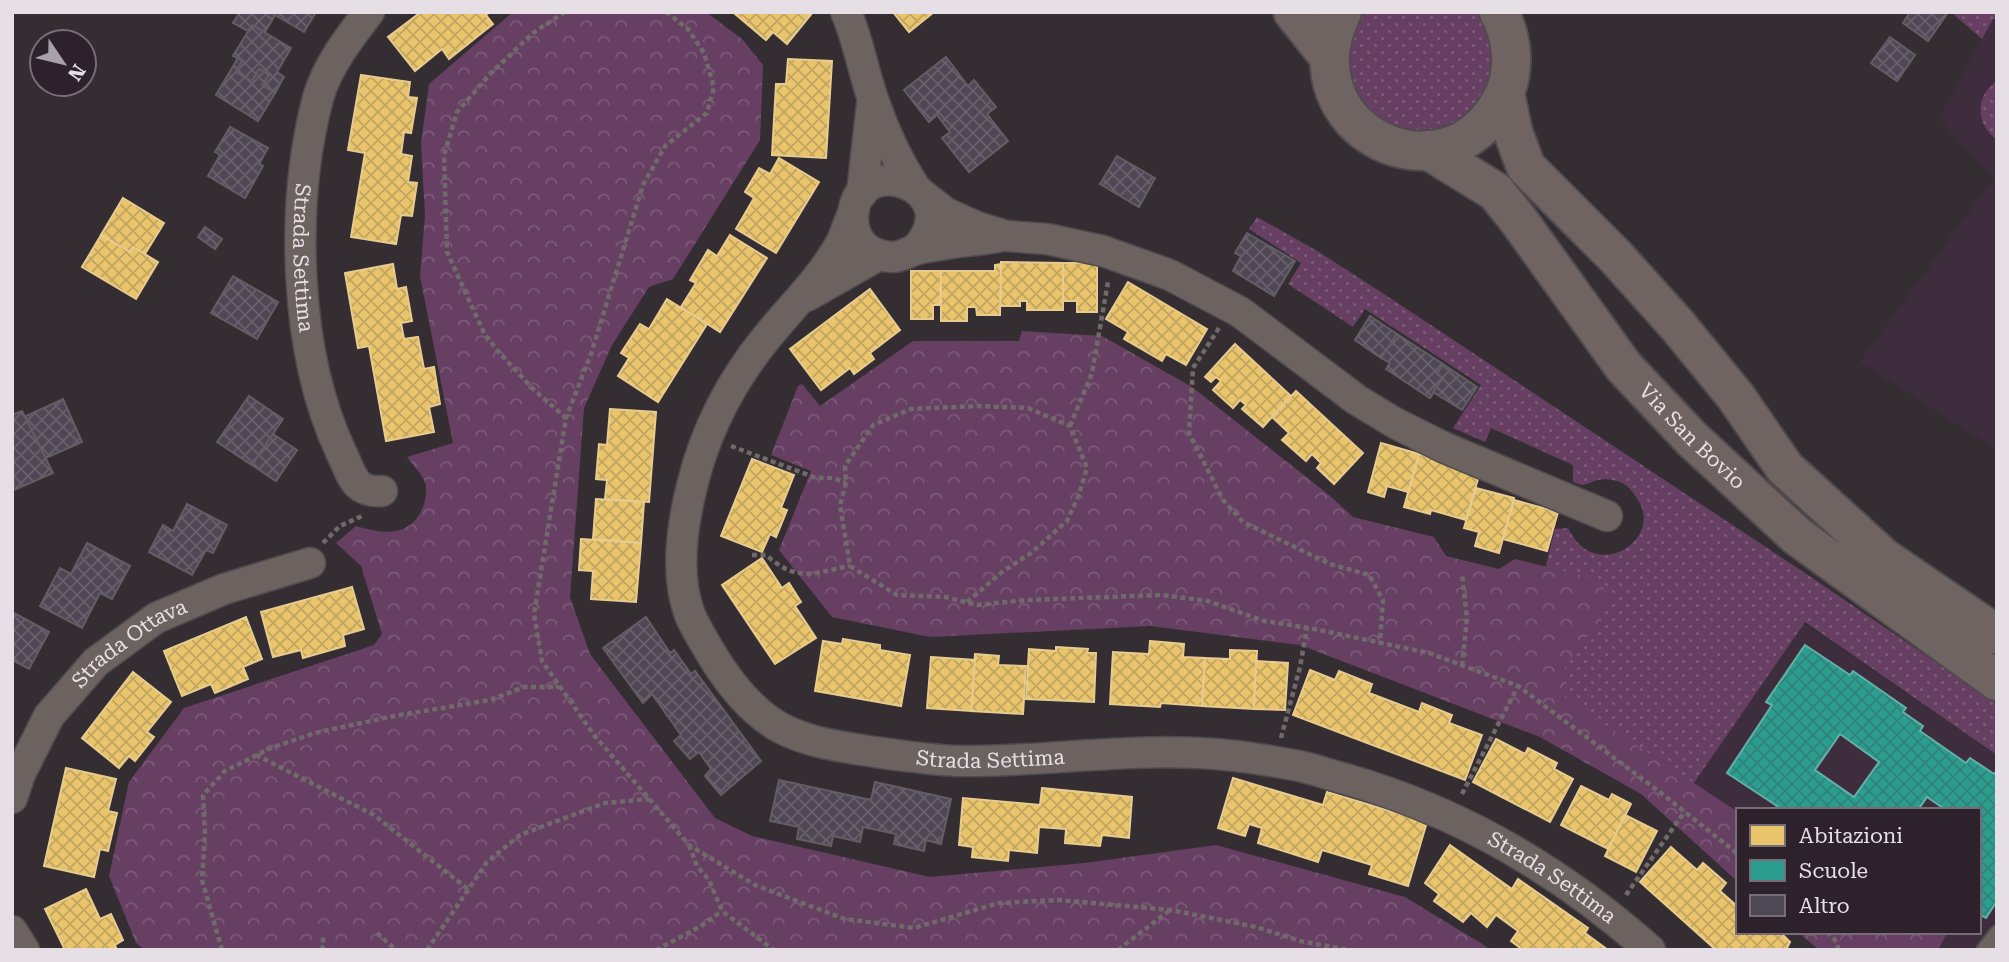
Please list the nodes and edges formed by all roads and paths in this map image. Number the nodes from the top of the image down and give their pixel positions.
1 (369, 12) edge
2 (565, 12) edge
3 (666, 12) edge
4 (846, 12) edge
5 (1293, 12) edge
6 (1342, 12) edge
7 (1499, 12) edge
8 (1329, 57) junction
9 (1505, 94) junction
10 (873, 100) junction
11 (1429, 150) junction
12 (919, 191) junction
13 (858, 203) junction
14 (1007, 236) junction
15 (915, 250) junction
16 (879, 255) junction
17 (1114, 255) junction
18 (801, 299) junction
19 (1232, 308) junction
20 (566, 418) junction
21 (1070, 425) junction
22 (708, 436) junction
23 (846, 483) junction
24 (382, 491) joint
25 (1607, 516) dead end
26 (752, 555) dead end
27 (308, 564) joint
28 (850, 566) junction
29 (1462, 574) dead end
30 (967, 602) junction
31 (1307, 628) junction
32 (1997, 635) edge
33 (1380, 643) junction
34 (1462, 666) junction
35 (1997, 681) edge
36 (1518, 686) junction
37 (560, 687) junction
38 (256, 755) junction
39 (1273, 762) junction
40 (12, 798) edge
41 (649, 799) junction
42 (1685, 811) junction
43 (1451, 817) junction
44 (689, 845) junction
45 (1736, 852) edge
46 (468, 889) junction
47 (1171, 910) junction
48 (722, 911) junction
49 (1611, 916) junction
50 (377, 933) dead end
51 (1997, 933) edge
52 (322, 934) dead end
53 (1829, 934) edge
54 (1300, 941) junction
55 (222, 950) edge
56 (321, 950) edge
57 (396, 950) edge
58 (427, 950) edge
59 (656, 950) edge
60 (774, 950) edge
61 (1118, 950) edge
62 (1309, 950) edge
63 (1349, 950) edge
64 (1650, 950) edge
65 (1839, 950) edge
66 (1984, 950) edge

1 - 24 street, Strada Settima
2 - 20 path
3 - 20 path
4 - 10 street, Strada Settima
5 - 8 main road, Via San Bovio
6 - 8 main road, Via San Bovio
7 - 9 main road, Via San Bovio
8 - 11 main road, Via San Bovio
9 - 11 main road, Via San Bovio
9 - 32 main road, Via San Bovio
10 - 12 street, Strada Settima
10 - 13 street, Strada Settima
11 - 35 main road, Via San Bovio
12 - 13 street, Strada Settima
12 - 14 street, Strada Settima
12 - 15 street, Strada Settima
13 - 16 street, Strada Settima
13 - 18 street, Strada Settima
14 - 15 street, Strada Settima
14 - 17 street, Strada Settima
15 - 16 street, Strada Settima
16 - 18 street, Strada Settima
17 - 19 street, Strada Settima
17 - 21 path
18 - 22 street, Strada Settima
19 - 25 street, Strada Settima
19 - 33 path
20 - 37 path
21 - 23 path
21 - 30 path
22 - 23 path
22 - 39 street, Strada Settima
23 - 28 path
24 - 27 path
26 - 28 path
27 - 40 street, Strada Ottava
28 - 30 path
29 - 34 path
30 - 31 path
31 - 33 path
31 - 39 path
33 - 34 path
34 - 36 path
36 - 42 path
36 - 43 path
37 - 38 path
37 - 41 path
38 - 46 path
38 - 55 path
39 - 43 street, Strada Settima
41 - 44 path
41 - 46 path
42 - 45 path
42 - 49 path
43 - 49 street, Strada Settima
44 - 47 path
44 - 48 path
46 - 58 path
47 - 54 path
47 - 61 path
48 - 59 path
48 - 60 path
49 - 64 street, Strada Settima
50 - 57 path
51 - 66 lane
52 - 56 path
53 - 65 path
54 - 62 path
54 - 63 path

